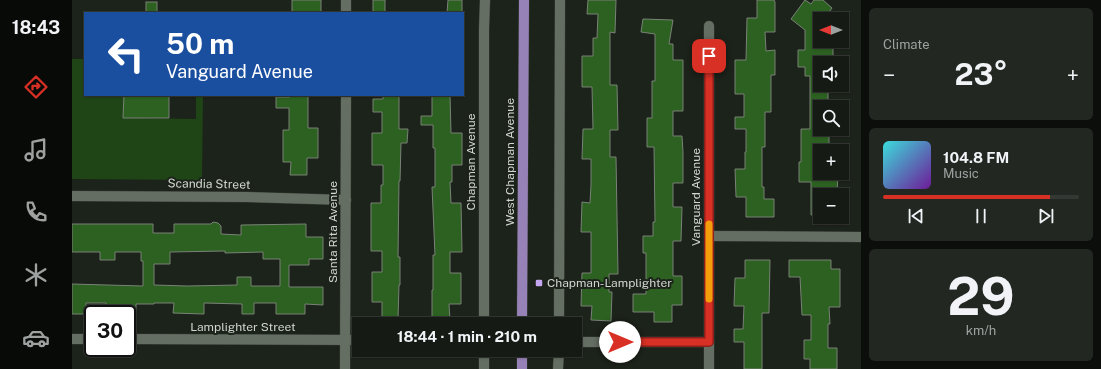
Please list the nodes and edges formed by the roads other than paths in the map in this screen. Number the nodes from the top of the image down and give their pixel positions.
1 (346, 0) edge
2 (485, 0) edge
3 (524, 0) edge
4 (560, 0) edge
5 (346, 12) edge
6 (709, 26) dead end
7 (346, 96) edge
8 (72, 196) edge
9 (346, 200) junction
10 (709, 236) junction
11 (861, 237) edge
12 (484, 317) edge
13 (522, 317) edge
14 (559, 317) edge
15 (72, 339) edge
16 (84, 339) edge
17 (136, 339) edge
18 (345, 340) junction
19 (352, 340) edge
20 (582, 342) edge
21 (709, 342) junction
22 (484, 357) edge
23 (522, 357) edge
24 (558, 357) edge
25 (345, 369) edge
26 (484, 369) edge
27 (522, 369) edge
28 (558, 369) edge
29 (709, 369) edge

1 - 5 street
2 - 12 street, Chapman Avenue
3 - 13 main road, West Chapman Avenue
4 - 14 street
6 - 10 street, Vanguard Avenue
7 - 9 street, Santa Rita Avenue
8 - 9 street, Scandia Street
9 - 18 street, Santa Rita Avenue
10 - 11 street
10 - 21 street, Vanguard Avenue
15 - 16 street
17 - 18 street, Lamplighter Street
18 - 19 street, Lamplighter Street
18 - 25 street, Santa Rita Avenue
20 - 21 street
21 - 29 street, Vanguard Avenue
22 - 26 street
23 - 27 main road
24 - 28 street

